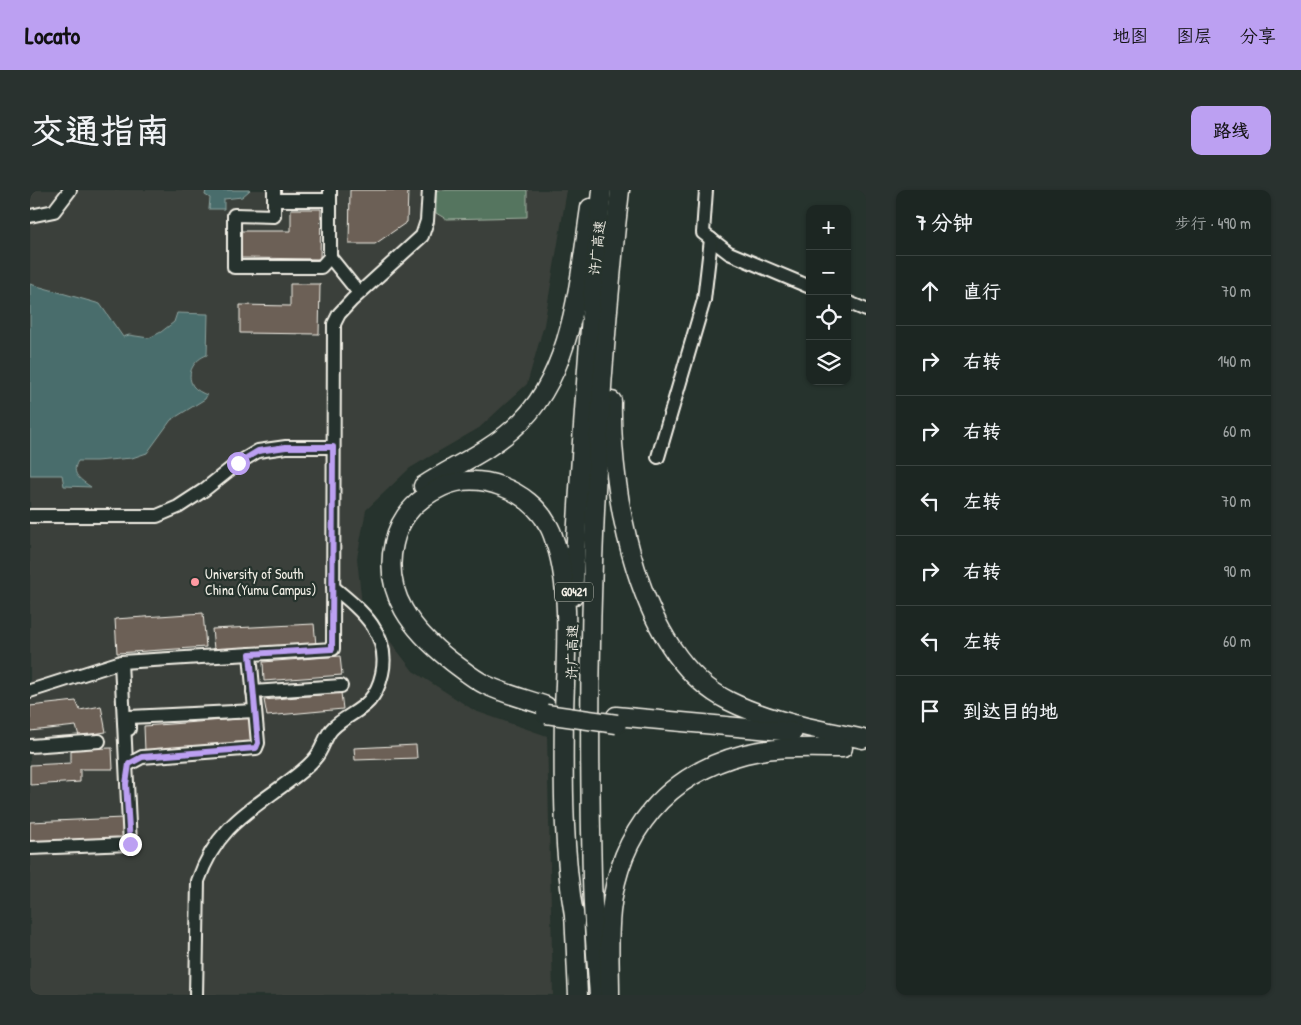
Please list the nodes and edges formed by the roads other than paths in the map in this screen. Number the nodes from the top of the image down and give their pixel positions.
1 (70, 190) edge
2 (429, 190) edge
3 (592, 190) edge
4 (602, 190) edge
5 (620, 190) edge
6 (628, 190) edge
7 (706, 190) edge
8 (274, 195) edge
9 (330, 195) edge
10 (30, 216) edge
11 (711, 239) junction
12 (729, 253) junction
13 (330, 257) junction
14 (708, 261) junction
15 (806, 285) edge
16 (359, 293) junction
17 (851, 304) edge
18 (866, 310) edge
19 (333, 447) junction
20 (658, 457) dead end
21 (30, 516) edge
22 (333, 587) junction
23 (250, 654) junction
24 (121, 662) junction
25 (341, 686) dead end
26 (30, 691) edge
27 (254, 692) junction
28 (546, 710) junction
29 (255, 711) junction
30 (617, 720) junction
31 (100, 741) dead end
32 (865, 743) edge
33 (30, 746) edge
34 (843, 748) junction
35 (129, 764) junction
36 (126, 784) junction
37 (30, 848) edge
38 (575, 922) junction
39 (196, 995) edge
40 (578, 995) edge
41 (598, 995) edge
42 (610, 995) edge

1 - 10 street
2 - 16 street
3 - 28 highway
4 - 38 highway, 许广高速 / G0421
5 - 41 highway, 许广高速 / G0421
6 - 32 highway
7 - 11 street
8 - 9 street
8 - 13 street
9 - 13 street
11 - 12 street
11 - 14 street
12 - 14 street
12 - 15 street
13 - 16 street
14 - 20 street
16 - 19 street
17 - 18 street
19 - 21 street
19 - 22 street
22 - 23 street
22 - 39 street
23 - 24 street
23 - 27 street
24 - 26 street
24 - 36 street
25 - 27 street
27 - 29 street
28 - 30 highway
28 - 38 highway
29 - 35 street
29 - 35 street
30 - 32 highway
30 - 34 highway
31 - 33 street
32 - 34 highway
34 - 42 highway
35 - 36 street
36 - 37 street
38 - 40 highway, 许广高速 / G0421

